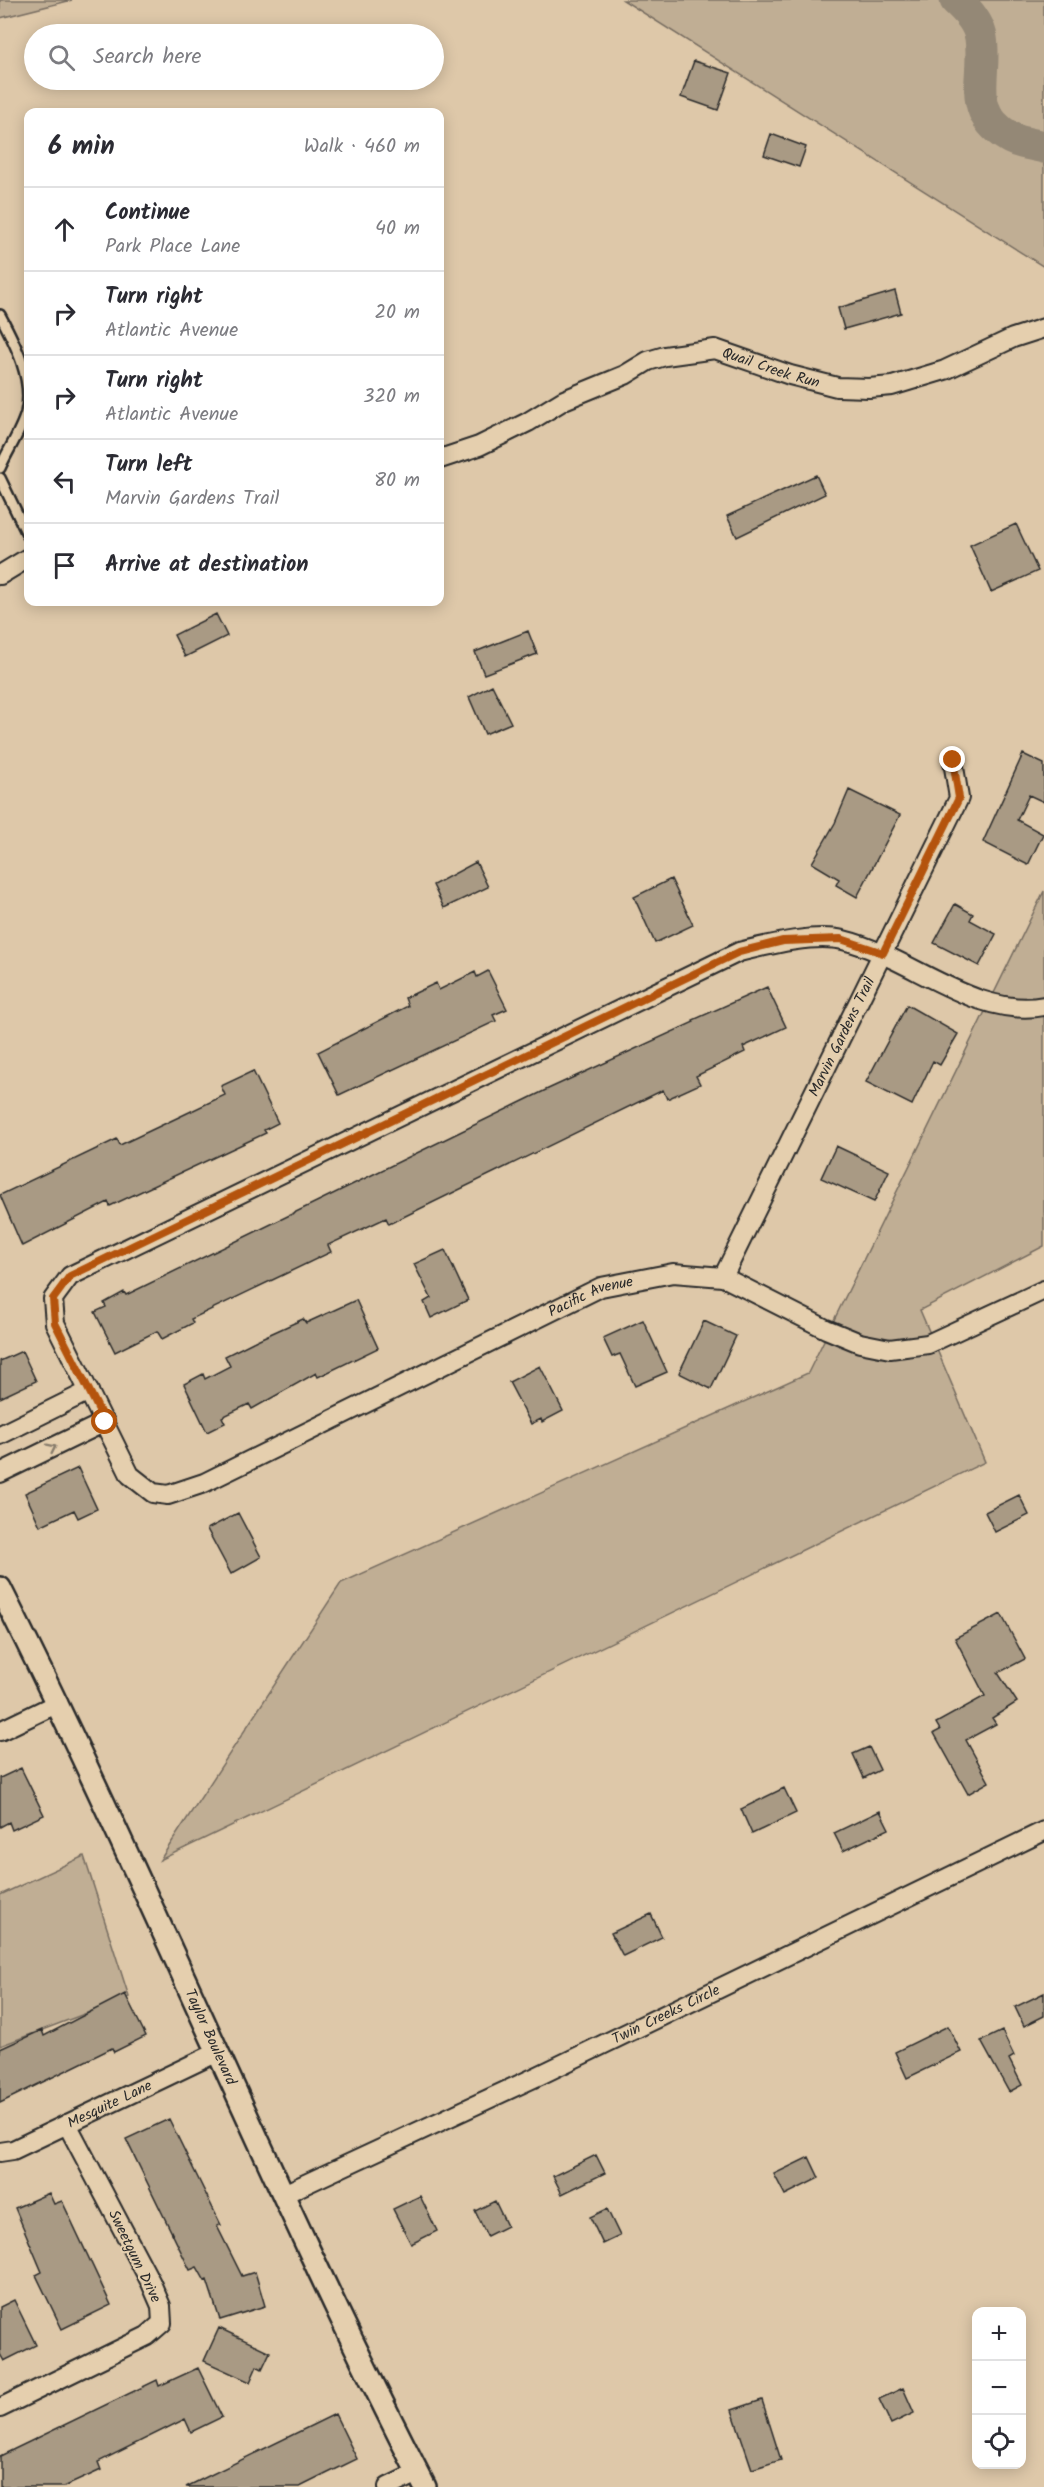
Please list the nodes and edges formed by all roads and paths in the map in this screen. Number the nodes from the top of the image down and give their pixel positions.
1 (0, 315) edge
2 (1044, 328) edge
3 (24, 390) edge
4 (24, 415) edge
5 (444, 458) edge
6 (0, 468) edge
7 (0, 478) edge
8 (24, 528) edge
9 (24, 560) edge
10 (0, 575) edge
11 (953, 760) dead end
12 (883, 953) junction
13 (1044, 1006) edge
14 (723, 1277) junction
15 (1044, 1290) edge
16 (89, 1391) junction
17 (105, 1422) junction
18 (0, 1435) edge
19 (0, 1473) edge
20 (0, 1588) edge
21 (58, 1703) junction
22 (0, 1731) edge
23 (1044, 1831) edge
24 (218, 2052) junction
25 (68, 2124) junction
26 (0, 2152) edge
27 (284, 2194) junction
28 (0, 2408) edge
29 (421, 2480) edge
30 (388, 2487) edge

1 - 3 lane
2 - 5 street, Quail Creek Run
4 - 6 lane
7 - 8 lane
9 - 10 street
11 - 12 street, Marvin Gardens Trail
12 - 13 street
12 - 14 street, Marvin Gardens Trail
12 - 16 street
14 - 15 street, Pacific Avenue
14 - 17 street, Pacific Avenue
16 - 17 street
16 - 18 street
19 -> 17 street
20 - 21 street, Taylor Boulevard
21 - 22 street
21 - 24 street, Taylor Boulevard
23 - 27 street, Twin Creeks Circle
24 - 25 street, Mesquite Lane
24 - 27 street, Taylor Boulevard
25 - 26 street, Mesquite Lane
25 - 28 street, Sweetgum Drive
27 - 29 street, Taylor Boulevard
29 - 30 street

